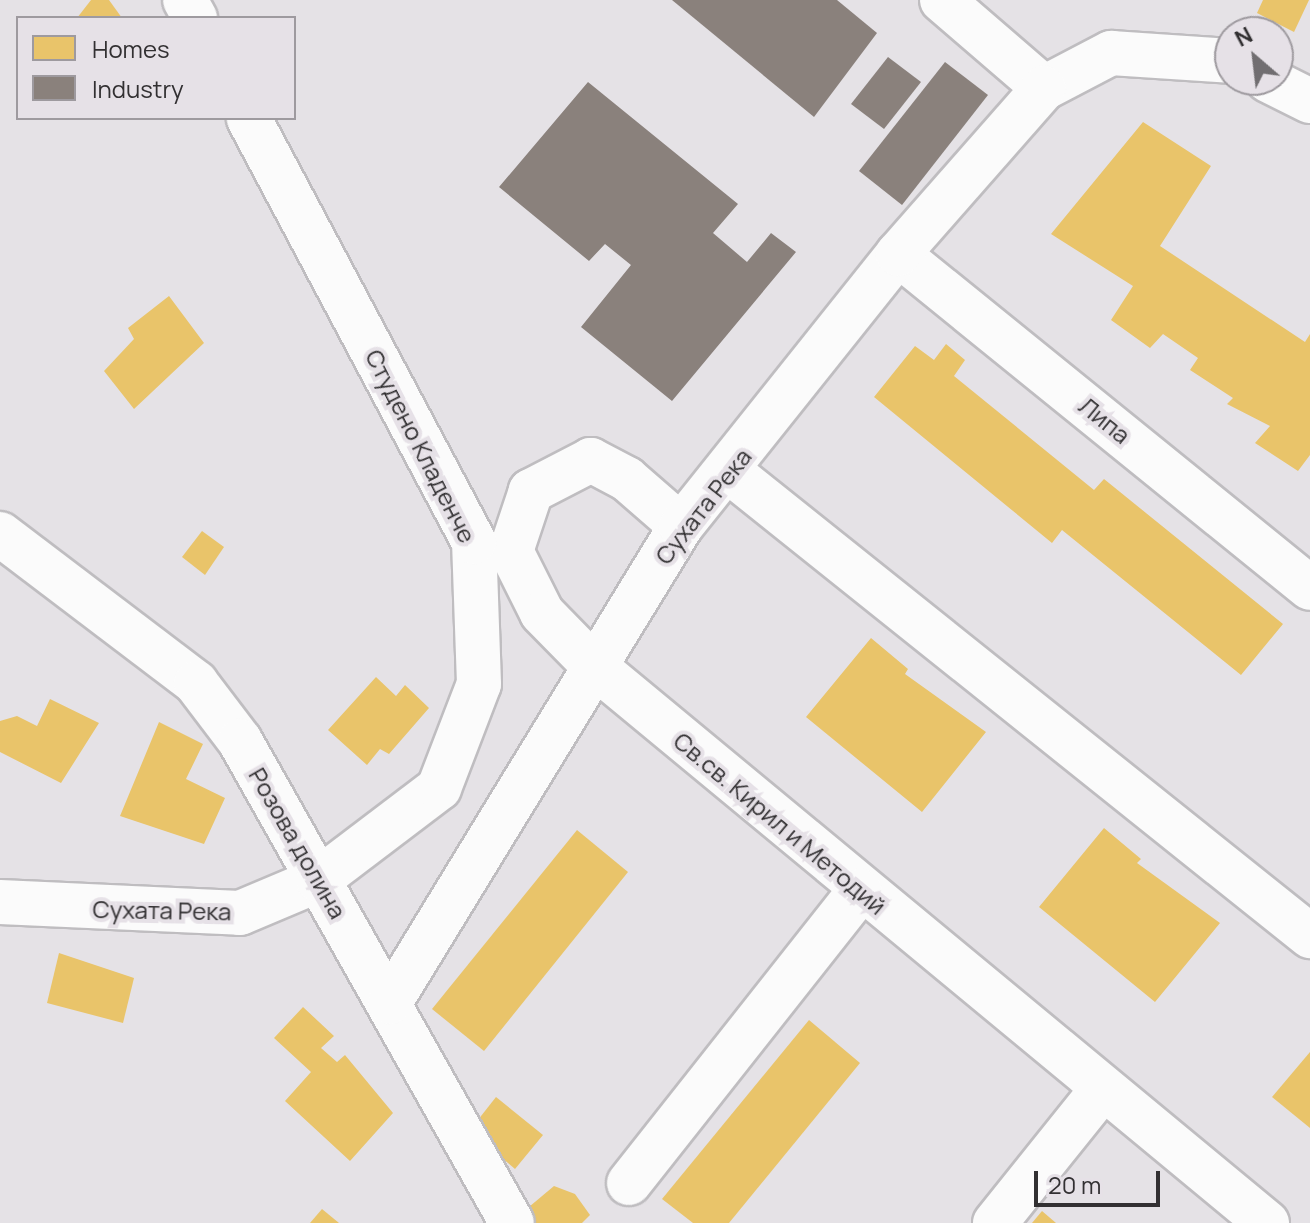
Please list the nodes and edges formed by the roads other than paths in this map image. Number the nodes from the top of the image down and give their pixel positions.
1 (942, 0) edge
2 (1214, 60) edge
3 (1044, 88) junction
4 (250, 120) edge
5 (898, 254) junction
6 (730, 472) junction
7 (681, 526) junction
8 (0, 534) edge
9 (492, 546) junction
10 (1310, 588) edge
11 (593, 665) junction
12 (318, 880) junction
13 (860, 891) junction
14 (0, 902) edge
15 (1310, 936) edge
16 (390, 1002) junction
17 (1100, 1092) junction
18 (629, 1183) dead end
19 (512, 1223) edge
20 (995, 1223) edge
21 (1267, 1223) edge

1 - 3 street
2 - 3 street
3 - 5 street, Сухата Река
4 - 9 street, Студено Кладенче
5 - 6 street, Сухата Река
5 - 10 street, Липа
6 - 7 street, Сухата Река
6 - 15 street
7 - 9 street
7 - 11 street, Сухата Река
8 - 12 street, Розова долина
9 - 11 street, Св.св. Кирил и Методий
9 - 12 street, Студено Кладенче
11 - 13 street, Св.св. Кирил и Методий
11 - 16 street, Сухата Река
12 - 14 street, Сухата Река
12 - 16 street, Розова долина
13 - 17 street, Св.св. Кирил и Методий
13 - 18 street
16 - 19 street, Розова долина
17 - 20 street
17 - 21 street, Св.св. Кирил и Методий

